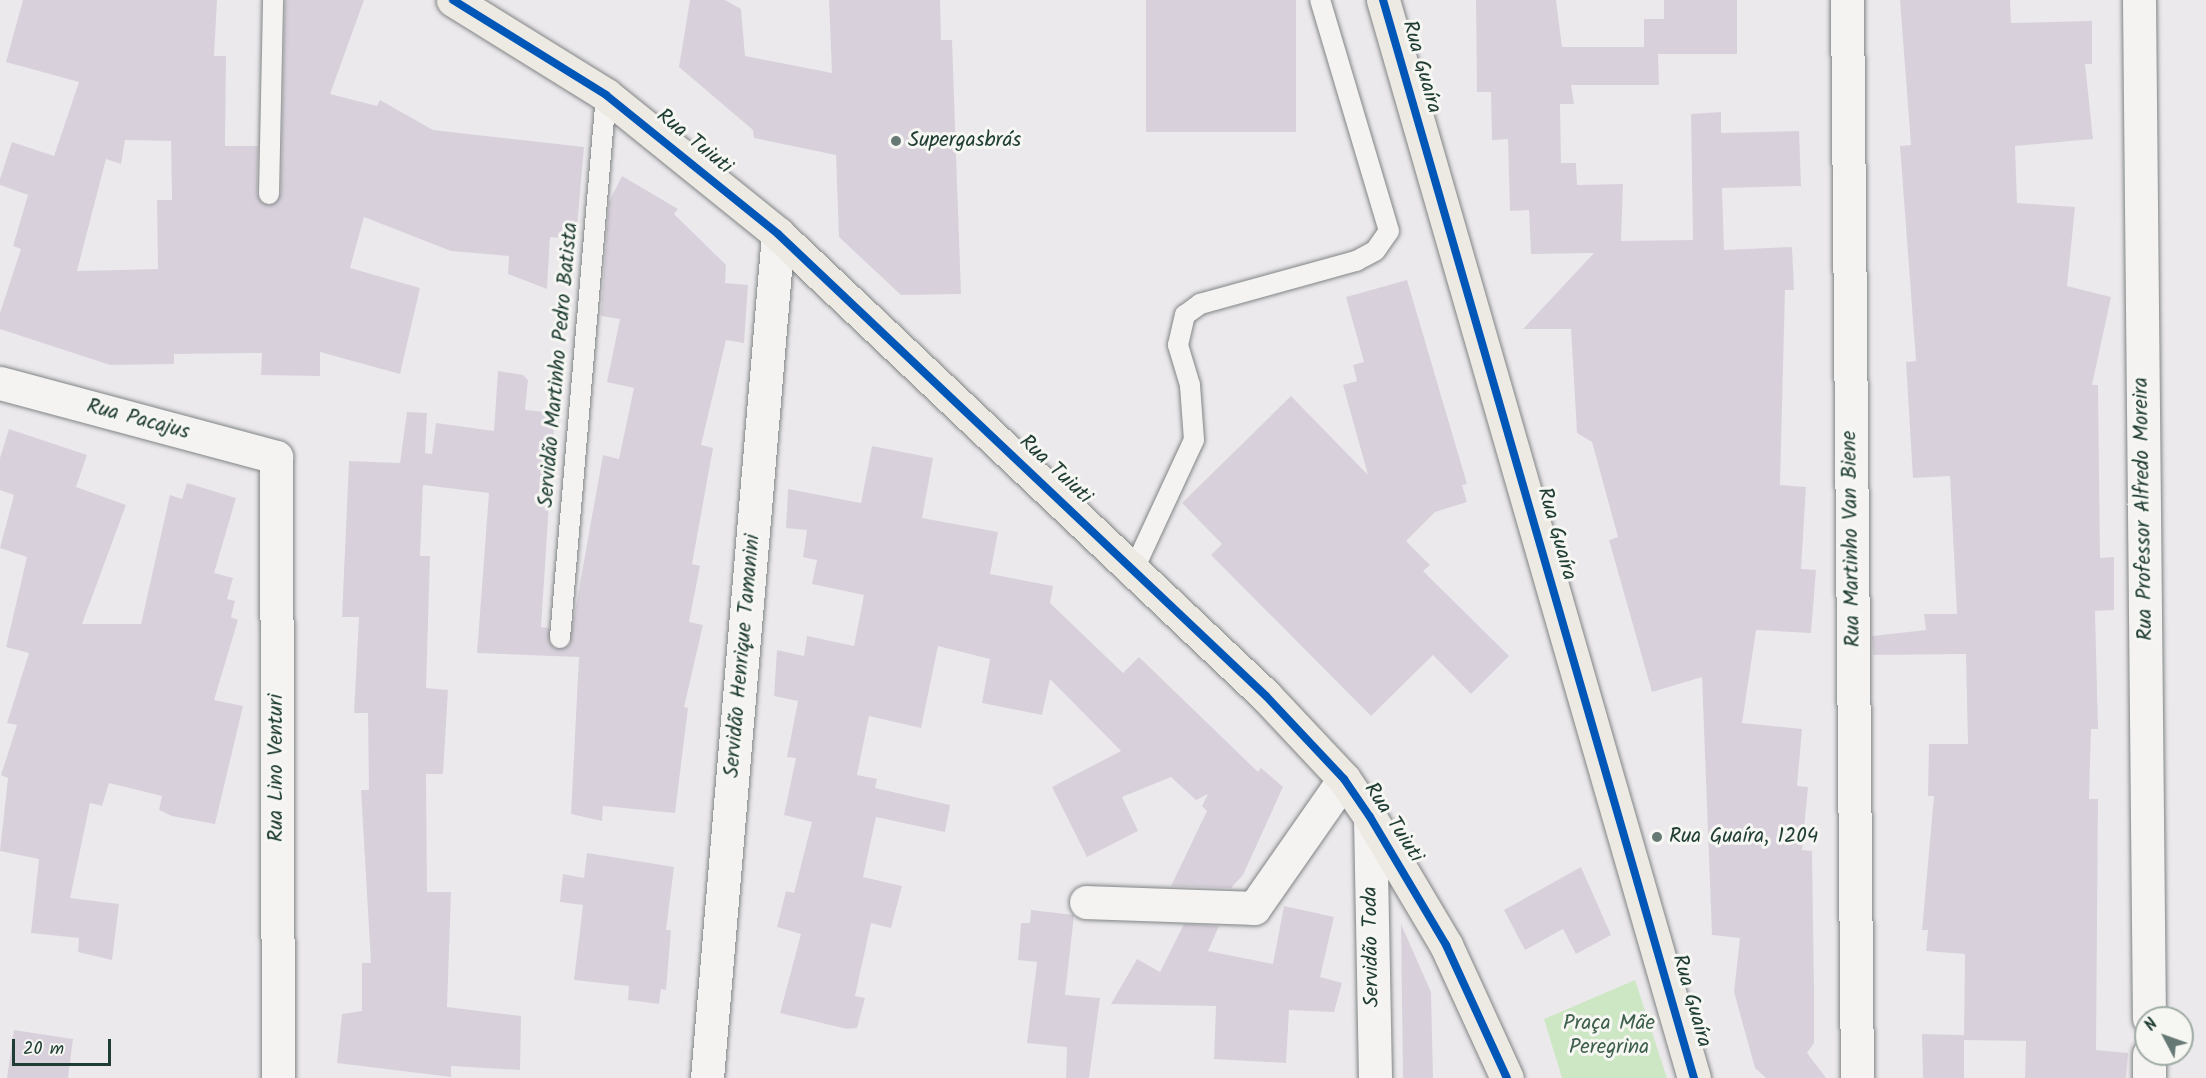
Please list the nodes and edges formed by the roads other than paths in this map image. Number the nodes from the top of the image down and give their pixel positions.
1 (273, 0) edge
2 (453, 0) edge
3 (1320, 0) edge
4 (1383, 0) edge
5 (1847, 0) edge
6 (2139, 0) edge
7 (606, 95) junction
8 (268, 194) dead end
9 (778, 234) junction
10 (0, 383) edge
11 (276, 457) joint
12 (1134, 568) junction
13 (560, 638) dead end
14 (1344, 779) junction
15 (1370, 817) junction
16 (1086, 902) dead end
17 (2149, 1006) edge
18 (278, 1078) edge
19 (707, 1078) edge
20 (1375, 1078) edge
21 (1507, 1078) edge
22 (1694, 1078) edge
23 (1857, 1078) edge

1 - 8 lane
2 - 7 main road, Rua Tuiuti
3 - 12 lane
4 - 22 main road, Rua Guaíra
5 - 23 street, Rua Martinho Van Biene
6 - 17 street, Rua Professor Alfredo Moreira
7 - 9 main road, Rua Tuiuti
7 - 13 lane, Servidão Martinho Pedro Batista
9 - 12 main road, Rua Tuiuti
9 - 19 street, Servidão Henrique Tamanini
10 - 11 street, Rua Pacajus
11 - 18 street, Rua Lino Venturi
12 - 14 main road, Rua Tuiuti
14 - 15 main road, Rua Tuiuti
14 - 16 street
15 - 20 street, Servidão Toda
15 - 21 main road, Rua Tuiuti

